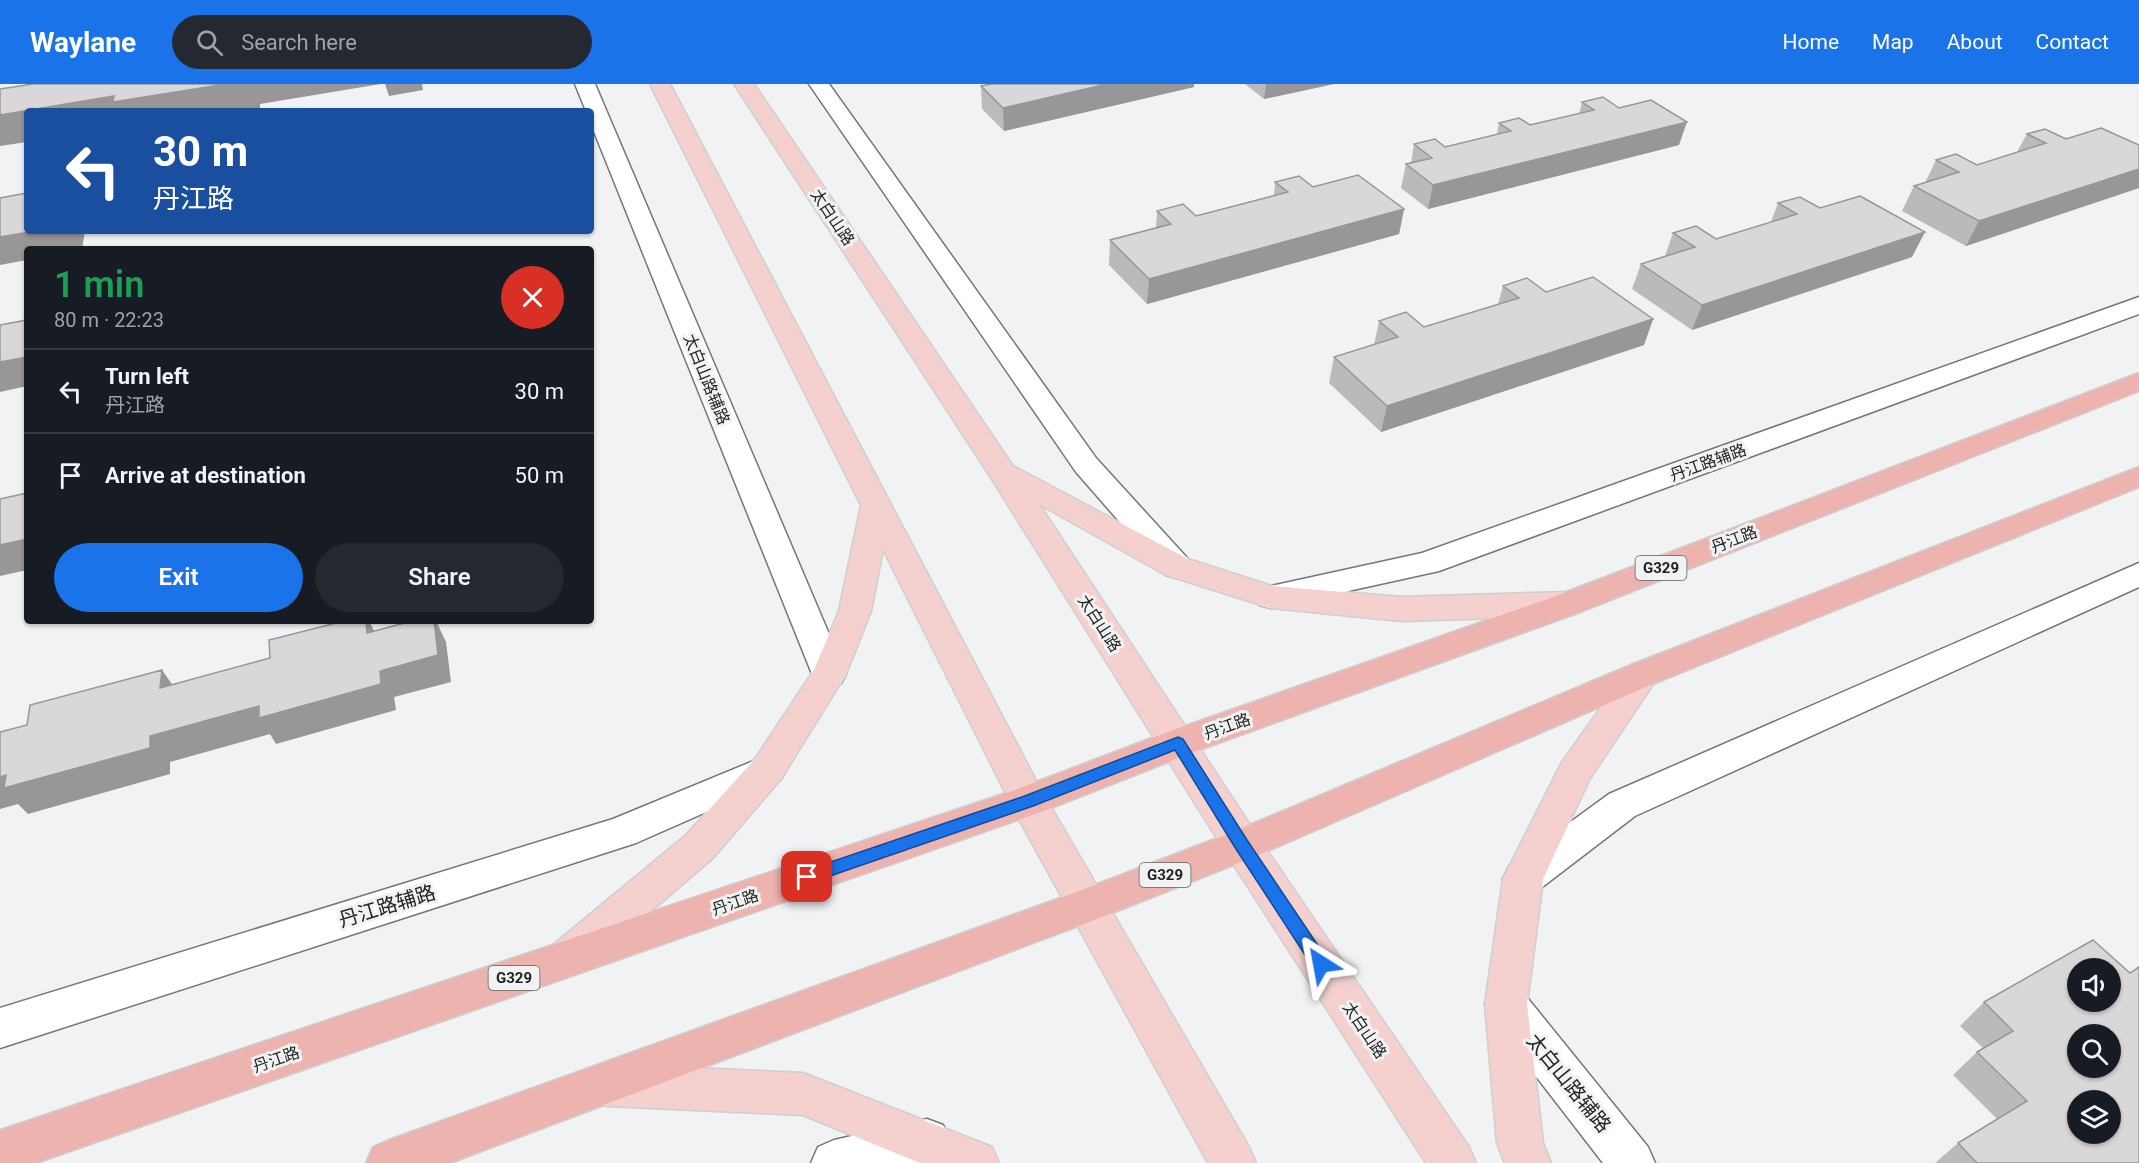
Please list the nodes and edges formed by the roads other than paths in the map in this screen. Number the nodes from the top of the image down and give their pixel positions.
1 (585, 84) edge
2 (660, 84) edge
3 (744, 84) edge
4 (819, 84) edge
5 (2139, 305) edge
6 (2139, 381) edge
7 (1002, 471) junction
8 (2139, 476) edge
9 (876, 505) junction
10 (1177, 567) junction
11 (2139, 574) edge
12 (1271, 597) junction
13 (1568, 604) junction
14 (829, 674) junction
15 (1643, 674) junction
16 (1178, 743) junction
17 (768, 769) junction
18 (1028, 801) junction
19 (1242, 845) junction
20 (1523, 879) junction
21 (1088, 905) junction
22 (563, 961) junction
23 (1506, 1004) junction
24 (0, 1028) edge
25 (603, 1085) junction
26 (927, 1141) junction
27 (0, 1153) edge
28 (389, 1163) edge
29 (834, 1163) edge
30 (976, 1163) edge
31 (1233, 1163) edge
32 (1454, 1163) edge
33 (1528, 1163) edge
34 (1632, 1163) edge

1 - 14 street, 太白山路辅路
2 - 9 main road
3 - 7 main road, 太白山路
4 - 10 street
5 - 12 street, 丹江路辅路
6 - 13 highway, 丹江路 / G329
7 - 10 main road
7 - 16 main road, 太白山路
8 - 15 highway, G329
9 - 14 main road
9 - 18 main road
10 - 12 main road
11 - 20 street
12 - 13 main road
13 - 16 highway, 丹江路 / G329
14 - 17 main road
15 - 19 highway, G329
15 - 20 main road
16 - 18 highway, 丹江路 / G329
16 - 19 main road, 太白山路
17 - 22 main road
17 - 24 street, 丹江路辅路
18 - 21 main road
18 - 22 highway, 丹江路 / G329
19 - 21 highway, G329
19 - 32 main road, 太白山路
20 - 23 main road
21 - 25 highway, G329
21 - 31 main road
22 - 27 highway, 丹江路 / G329
23 - 33 main road
23 - 34 street, 太白山路辅路
25 - 26 main road
25 - 28 highway, G329
26 - 29 street
26 - 30 main road

